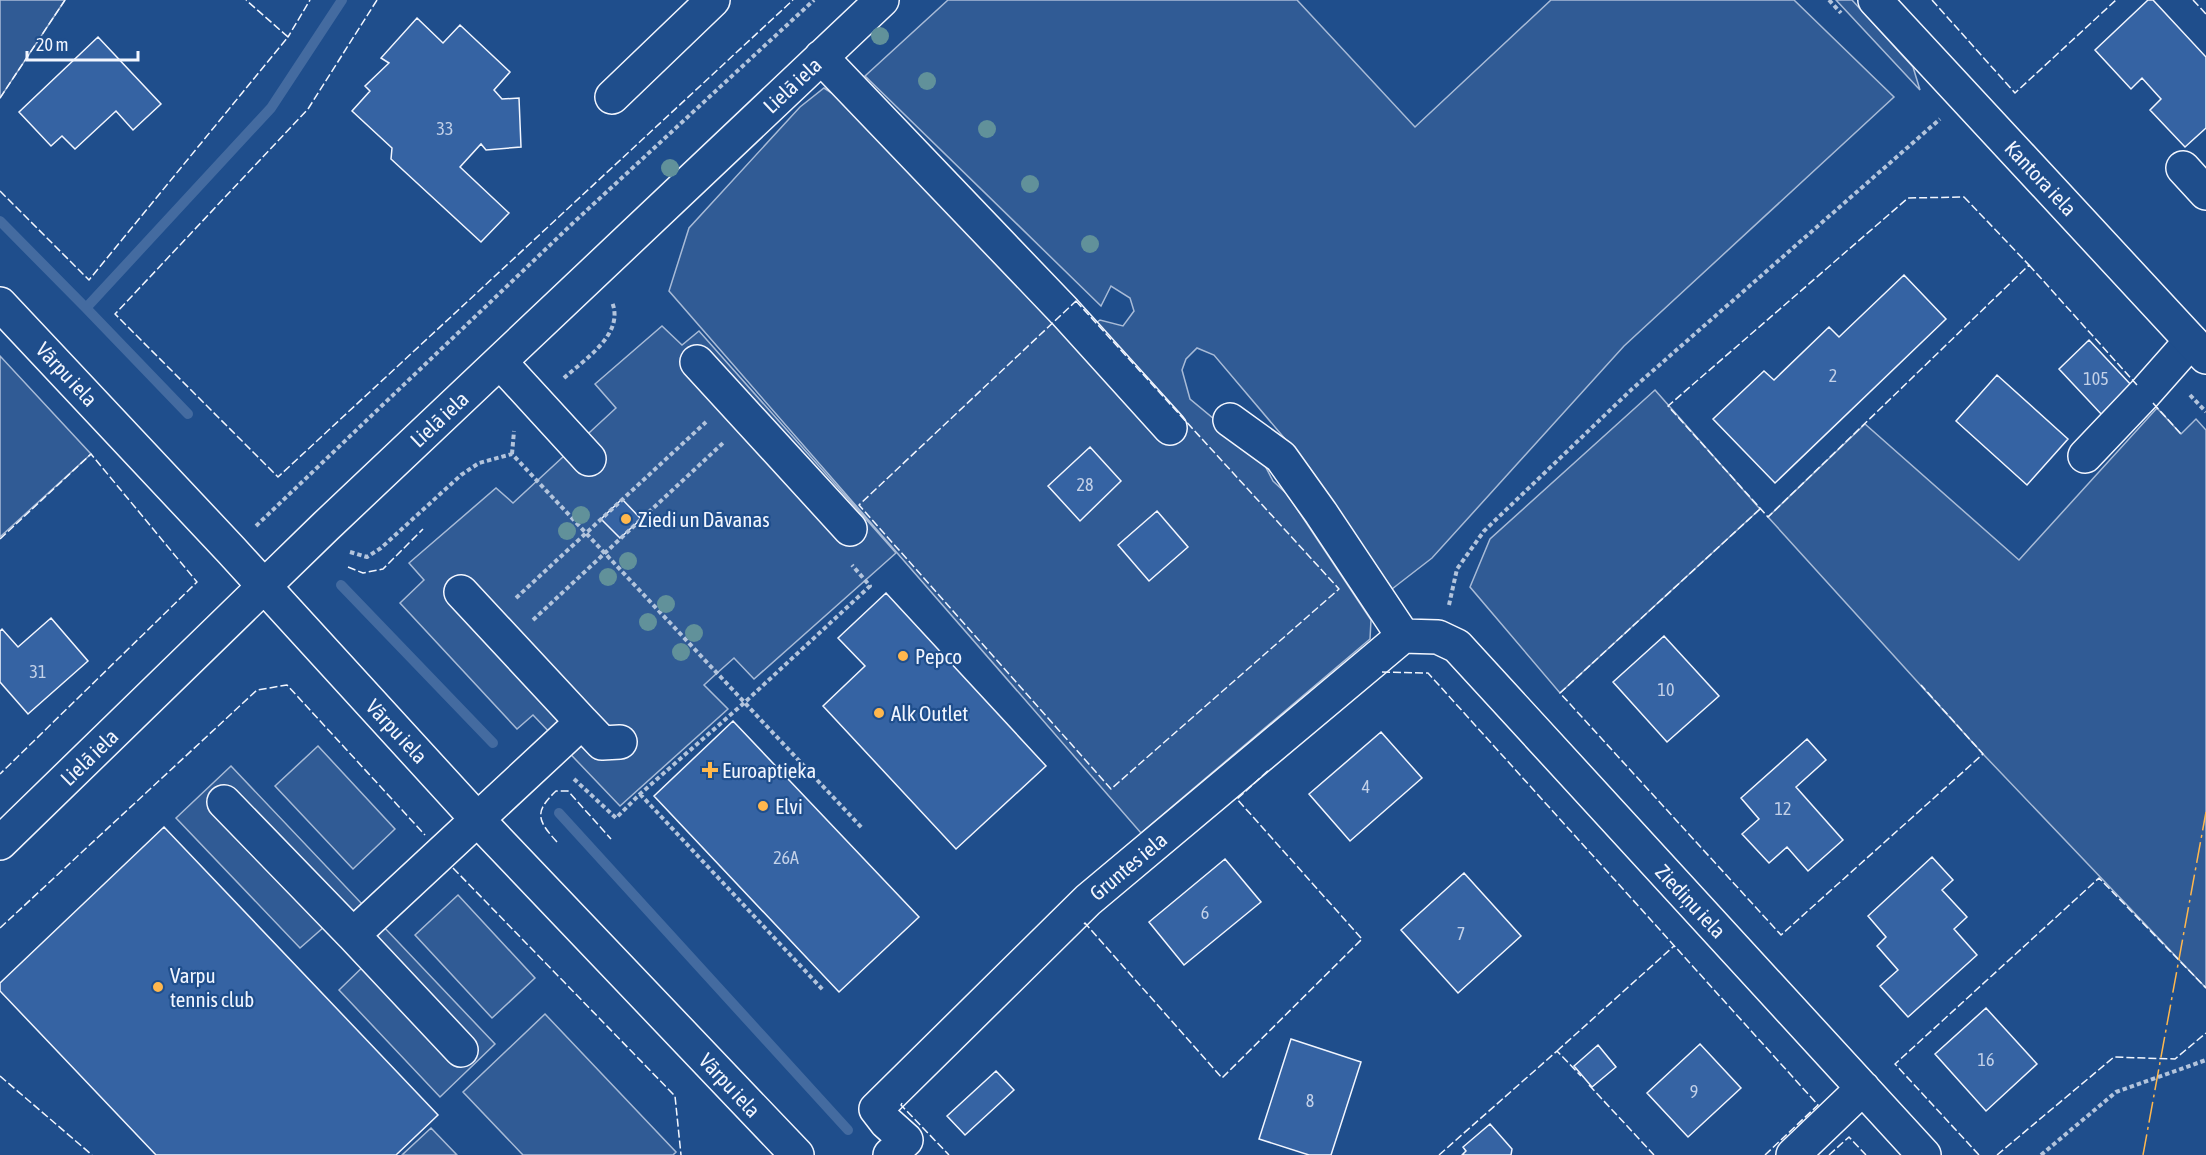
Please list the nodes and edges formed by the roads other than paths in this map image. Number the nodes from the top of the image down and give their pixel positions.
1 (713, 0) edge
2 (882, 0) edge
3 (1875, 0) edge
4 (821, 57) junction
5 (612, 97) dead end
6 (2183, 168) dead end
7 (2206, 193) edge
8 (0, 304) edge
9 (2199, 349) edge
10 (500, 362) junction
11 (697, 362) dead end
12 (1230, 420) dead end
13 (1170, 428) dead end
14 (2085, 456) dead end
15 (589, 459) dead end
16 (850, 529) dead end
17 (264, 586) junction
18 (461, 592) dead end
19 (1403, 636) junction
20 (582, 722) junction
21 (620, 742) dead end
22 (224, 802) dead end
23 (477, 819) junction
24 (0, 843) edge
25 (352, 935) junction
26 (461, 1050) dead end
27 (1863, 1088) junction
28 (905, 1150) edge
29 (797, 1155) edge
30 (1793, 1155) edge
31 (1924, 1155) edge

1 - 5 street
2 - 4 street, Lielā iela
3 - 9 street, Kantora iela
4 - 10 street, Lielā iela
4 - 13 street
6 - 7 street
8 - 17 street, Vārpu iela
9 - 14 street
10 - 15 street
10 - 17 street, Lielā iela
11 - 16 street
12 - 19 street
17 - 23 street, Vārpu iela
17 - 24 street, Lielā iela
18 - 20 street
19 - 27 street, Ziediņu iela
19 - 28 street, Gruntes iela
20 - 21 street
20 - 23 street
22 - 25 street
23 - 25 street
23 - 29 street, Vārpu iela
25 - 26 street
27 - 30 street
27 - 31 street, Ziediņu iela

